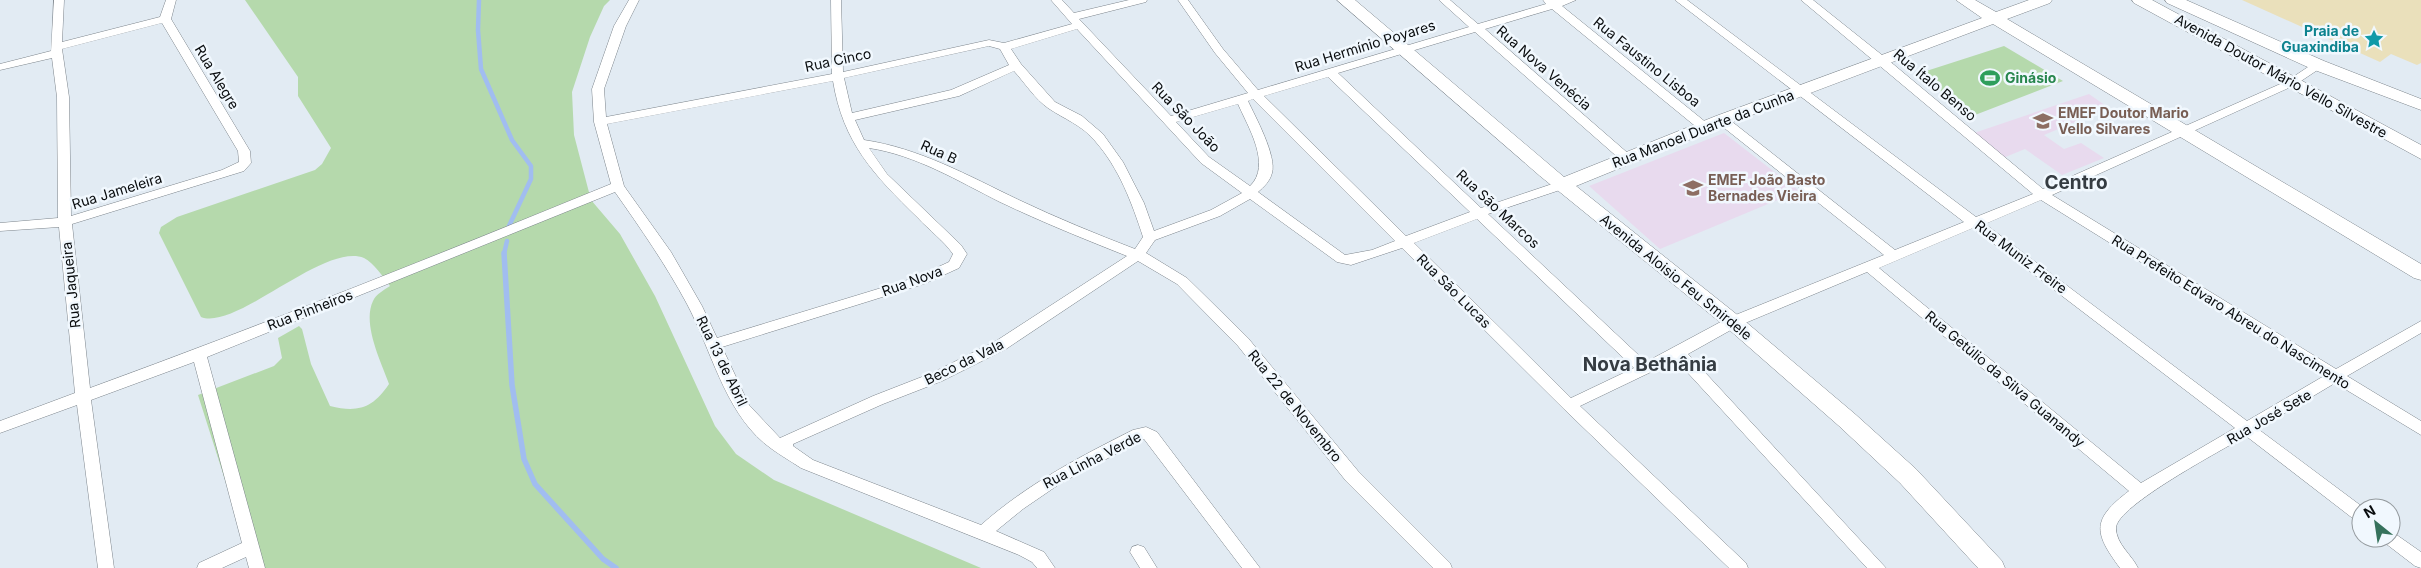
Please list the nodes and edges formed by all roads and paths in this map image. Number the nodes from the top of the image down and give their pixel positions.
1 (59, 0) edge
2 (171, 0) edge
3 (634, 0) edge
4 (836, 0) edge
5 (1056, 0) edge
6 (1142, 0) edge
7 (1183, 0) edge
8 (1345, 0) edge
9 (1444, 0) edge
10 (1571, 0) edge
11 (1680, 0) edge
12 (1806, 0) edge
13 (1964, 0) edge
14 (2044, 0) edge
15 (2140, 0) edge
16 (2172, 0) edge
17 (1550, 2) edge
18 (1995, 18) junction
19 (165, 19) junction
20 (1076, 21) junction
21 (1476, 29) junction
22 (1004, 47) junction
23 (1404, 49) junction
24 (57, 50) junction
25 (1883, 61) junction
26 (2318, 65) junction
27 (1016, 66) junction
28 (0, 67) edge
29 (1330, 72) junction
30 (839, 76) junction
31 (2290, 82) junction
32 (1802, 90) junction
33 (1249, 97) junction
34 (2421, 105) edge
35 (847, 118) junction
36 (1722, 120) junction
37 (1167, 121) junction
38 (600, 122) junction
39 (1704, 127) junction
40 (2182, 132) junction
41 (860, 143) junction
42 (2421, 153) edge
43 (1626, 158) junction
44 (240, 168) joint
45 (1562, 185) junction
46 (618, 186) junction
47 (1252, 192) junction
48 (2042, 195) junction
49 (1479, 213) junction
50 (65, 222) junction
51 (1976, 223) junction
52 (0, 227) edge
53 (1150, 237) junction
54 (1403, 242) junction
55 (1138, 255) junction
56 (1894, 256) junction
57 (1362, 257) joint
58 (1869, 267) junction
59 (2421, 273) edge
60 (1732, 322) junction
61 (2421, 326) edge
62 (714, 344) junction
63 (1678, 353) junction
64 (199, 354) junction
65 (1644, 369) junction
66 (2335, 378) junction
67 (83, 396) junction
68 (1569, 405) junction
69 (0, 428) edge
70 (2249, 429) junction
71 (2421, 429) edge
72 (785, 451) junction
73 (2140, 491) junction
74 (2351, 507) edge
75 (982, 534) junction
76 (2401, 546) edge
77 (251, 547) junction
78 (1138, 552) dead end
79 (2421, 561) edge
80 (1984, 566) edge
81 (106, 568) edge
82 (205, 568) edge
83 (257, 568) edge
84 (1047, 568) edge
85 (1149, 568) edge
86 (1252, 568) edge
87 (1444, 568) edge
88 (1740, 568) edge
89 (1878, 568) edge
90 (2130, 568) edge

1 - 24 street, Rua Jaqueira
2 - 19 street
3 - 38 street, Rua 13 de Abril
4 - 30 street
5 - 20 street, Rua São João
6 - 20 street
7 - 33 street, Rua São Lucas
8 - 23 street, Avenida Aloisio Feu Smirdele
9 - 21 street, Rua Nova Venécia
10 - 17 street, Rua Hermínio Poyares
11 - 32 street, Rua Muniz Freire
12 - 25 street, Rua Ítalo Benso
13 - 18 street
14 - 18 street, Rua Manoel Duarte da Cunha
15 - 31 street, Avenida Doutor Mário Vello Silvestre
16 - 26 street
17 - 21 street, Rua Hermínio Poyares
17 - 39 street, Rua Faustino Lisboa
18 - 25 street, Rua Manoel Duarte da Cunha
18 - 40 street
19 - 24 street
19 - 44 street, Rua Alegre
20 - 22 street, Rua Cinco
20 - 37 street, Rua São João
21 - 23 street, Rua Hermínio Poyares
21 - 43 street, Rua Nova Venécia
22 - 27 street
22 - 30 street, Rua Cinco
23 - 29 street, Rua Hermínio Poyares
23 - 45 street, Avenida Aloisio Feu Smirdele
24 - 28 street
24 - 50 street, Rua Jaqueira
25 - 32 street, Rua Manoel Duarte da Cunha
25 - 48 street, Rua Ítalo Benso
26 - 31 street
26 - 34 street
27 - 35 street
27 - 53 street
29 - 33 street, Rua Hermínio Poyares
29 - 49 street, Rua São Marcos
30 - 35 street
30 - 38 street, Rua Cinco
31 - 40 street
31 - 42 street, Avenida Doutor Mário Vello Silvestre
32 - 36 street, Rua Manoel Duarte da Cunha
32 - 51 street, Rua Muniz Freire
33 - 37 street, Rua Hermínio Poyares
33 - 47 street
33 - 54 street, Rua São Lucas
35 - 41 street
36 - 39 street, Rua Manoel Duarte da Cunha
36 - 56 street
37 - 47 street, Rua São João
38 - 46 street, Rua 13 de Abril
39 - 43 street, Rua Manoel Duarte da Cunha
40 - 48 street
40 - 59 street
41 - 55 street, Rua B
41 - 62 street, Rua Nova
43 - 45 street, Rua Manoel Duarte da Cunha
44 - 50 street, Rua Jameleira
45 - 49 street, Rua Manoel Duarte da Cunha
45 - 60 street, Avenida Aloisio Feu Smirdele
46 - 62 street, Rua 13 de Abril
46 - 64 street, Rua Pinheiros
47 - 53 street
47 - 57 street, Rua São João
48 - 51 street
48 - 66 street, Rua Prefeito Edvaro Abreu do Nascimento
49 - 54 street, Rua Manoel Duarte da Cunha
49 - 65 street, Rua São Marcos
50 - 52 street, Rua Jameleira
50 - 67 street, Rua Jaqueira
51 - 56 street
51 - 70 street, Rua Muniz Freire
53 - 55 street
54 - 57 street, Rua Manoel Duarte da Cunha
54 - 68 street, Rua São Lucas
55 - 72 street, Beco da Vala
55 - 87 street, Rua 22 de Novembro
56 - 58 street
58 - 60 street
58 - 73 street, Rua Getúlio da Silva Guanandy
60 - 63 street
60 - 80 street, Avenida Aloisio Feu Smirdele
61 - 66 street, Rua José Sete
62 - 72 street, Rua 13 de Abril
63 - 65 street
63 - 89 street
64 - 67 street, Rua Pinheiros
64 - 77 street
65 - 68 street
66 - 70 street, Rua José Sete
66 - 71 street, Rua Prefeito Edvaro Abreu do Nascimento
67 - 69 street, Rua Pinheiros
67 - 81 street, Rua Jaqueira
68 - 88 street, Rua São Lucas
70 - 73 street, Rua José Sete
70 - 74 street, Rua Muniz Freire
72 - 75 street, Rua 13 de Abril
73 - 90 street, Rua José Sete
75 - 84 street, Rua 13 de Abril
75 - 86 street, Rua Linha Verde
76 - 79 street
77 - 82 street
77 - 83 street
78 - 85 street

